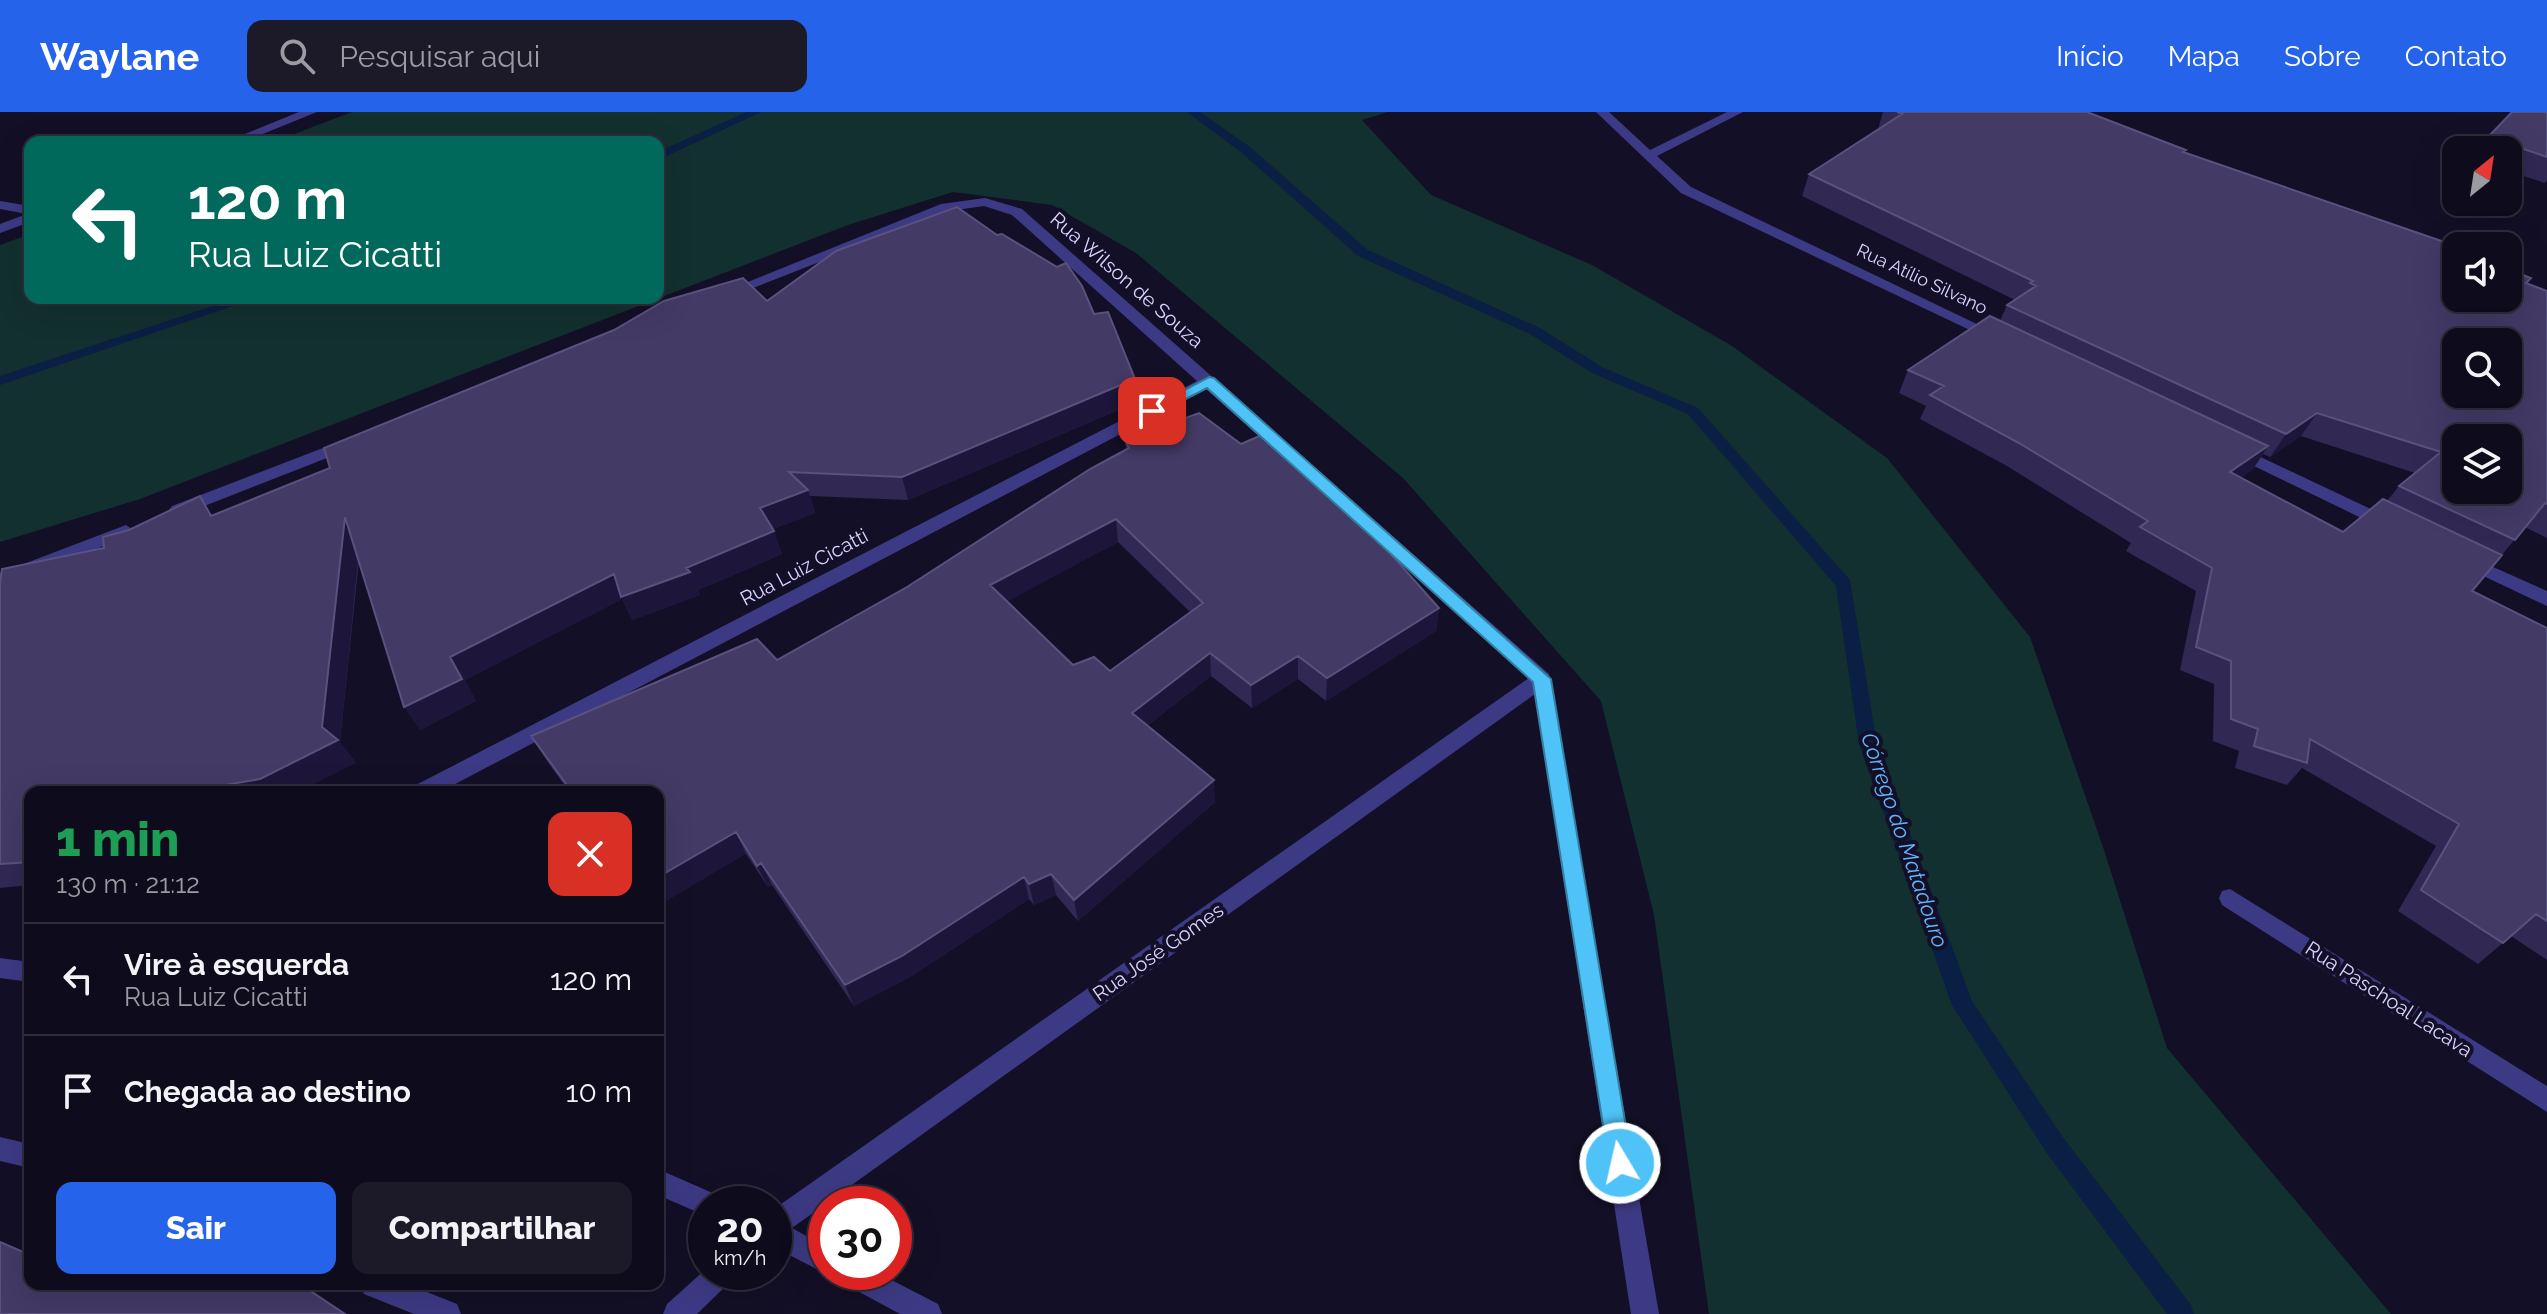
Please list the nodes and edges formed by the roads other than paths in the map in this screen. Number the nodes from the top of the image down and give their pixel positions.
1 (311, 112) edge
2 (1602, 112) edge
3 (1737, 112) edge
4 (247, 136) edge
5 (1650, 155) junction
6 (0, 205) edge
7 (24, 209) edge
8 (24, 219) edge
9 (0, 229) edge
10 (713, 299) edge
11 (2018, 347) edge
12 (1209, 381) junction
13 (374, 433) edge
14 (2218, 443) edge
15 (167, 515) edge
16 (137, 527) edge
17 (2404, 531) edge
18 (2447, 552) edge
19 (0, 580) edge
20 (2547, 599) edge
21 (1542, 679) junction
22 (433, 786) edge
23 (2230, 898) dead end
24 (0, 968) edge
25 (24, 971) edge
26 (2547, 1100) edge
27 (0, 1149) edge
28 (24, 1155) edge
29 (664, 1185) edge
30 (688, 1195) edge
31 (792, 1212) edge
32 (389, 1290) edge
33 (703, 1290) edge
34 (882, 1290) edge
35 (447, 1314) edge
36 (677, 1314) edge
37 (928, 1314) edge
38 (1645, 1314) edge

1 - 4 street
2 - 5 street, Rua Atílio Silvano
3 - 5 street
5 - 11 street, Rua Atílio Silvano
6 - 7 street
8 - 9 street
10 - 12 street, Rua Wilson de Souza
12 - 21 street, Rua Wilson de Souza
12 - 22 street, Rua Luiz Cicatti
13 - 15 street
14 - 17 street
16 - 19 street
18 - 20 street
21 - 31 street, Rua José Gomes
21 - 38 street
23 - 26 street, Rua Paschoal Lacava
24 - 25 street
27 - 28 street
29 - 30 street
32 - 35 street
33 - 36 street
34 - 37 street

